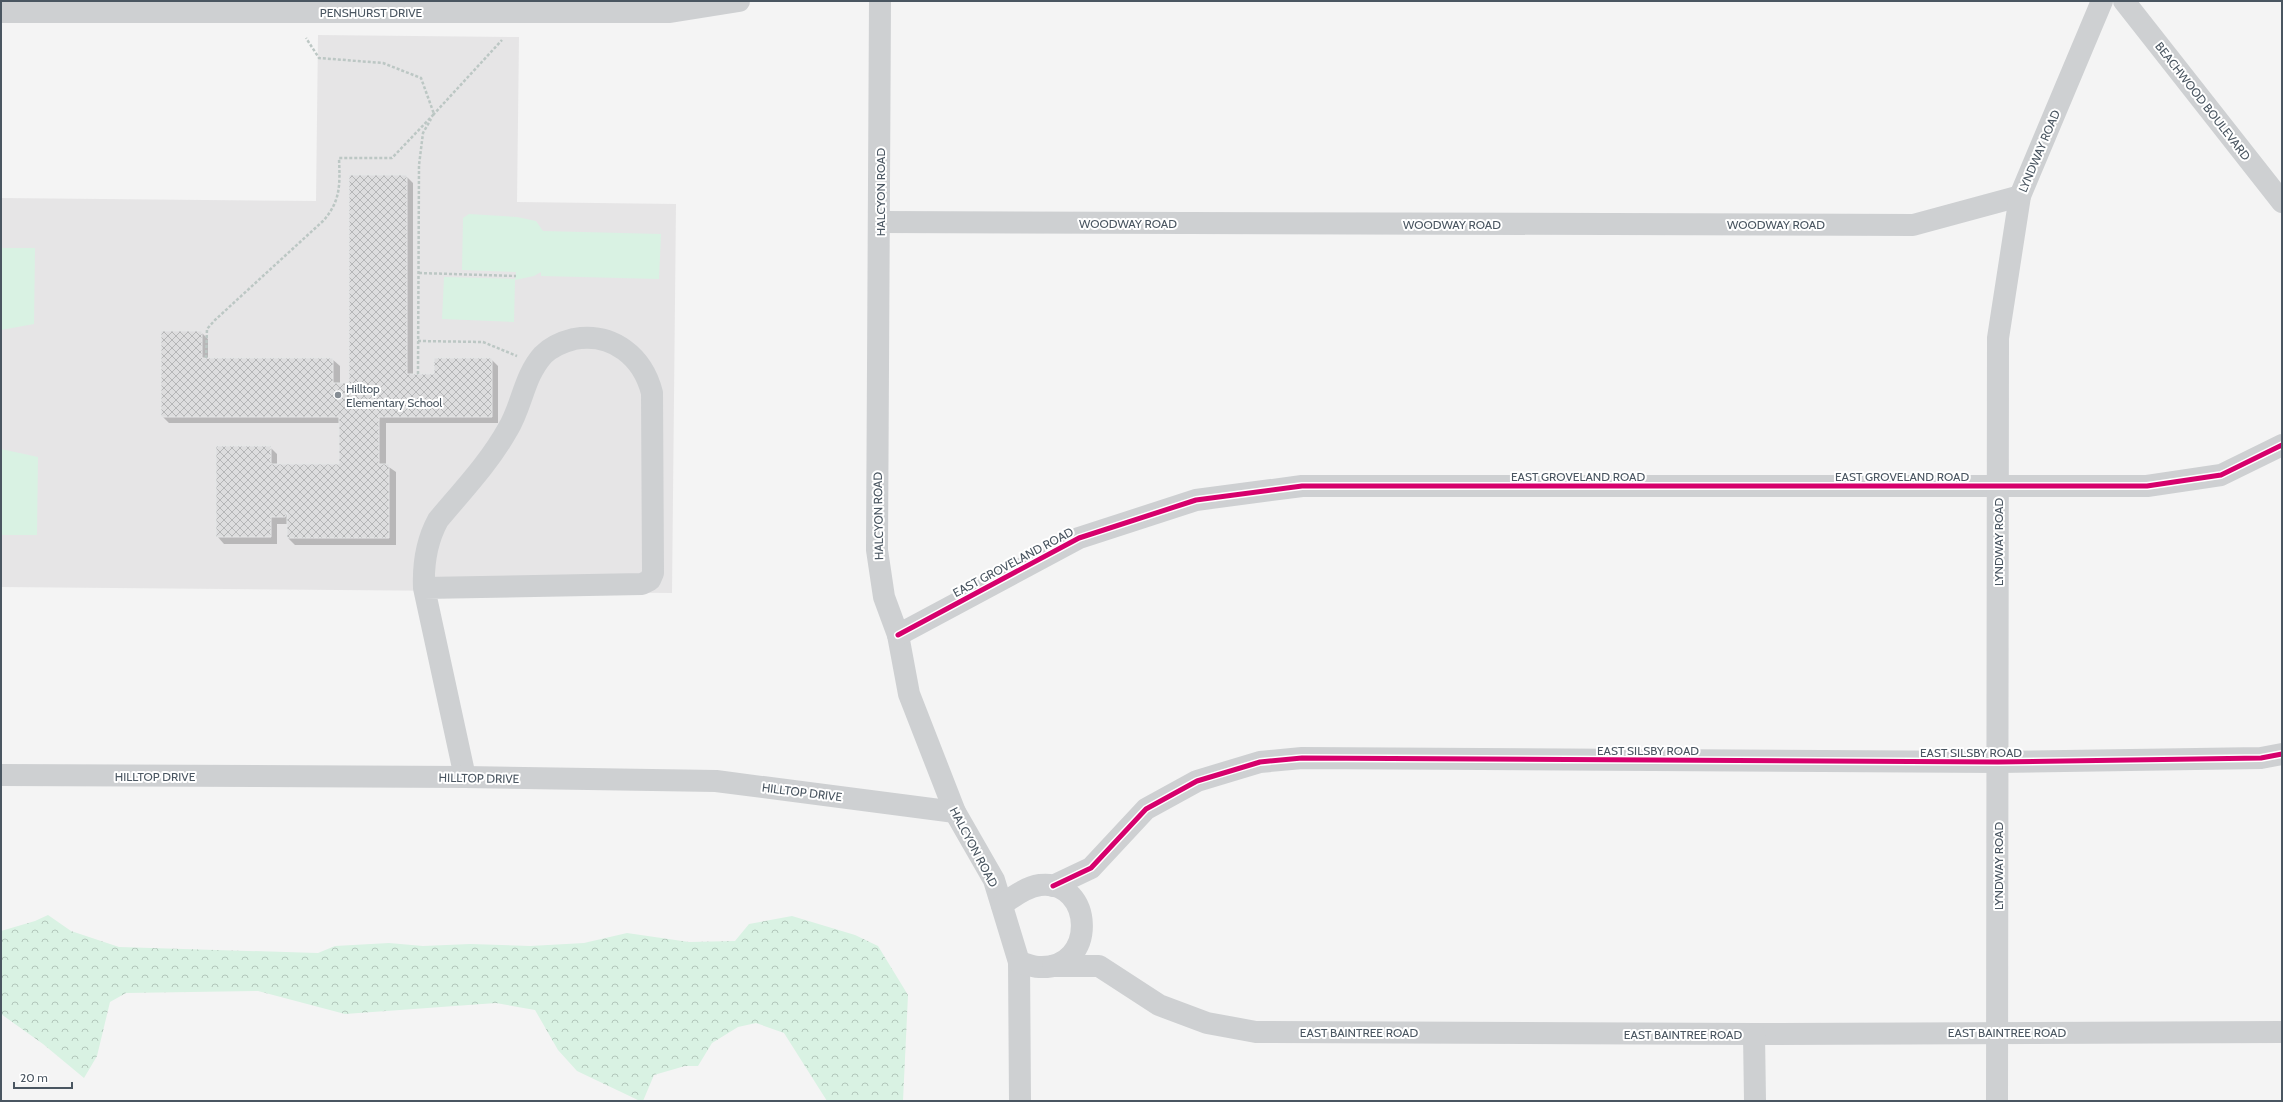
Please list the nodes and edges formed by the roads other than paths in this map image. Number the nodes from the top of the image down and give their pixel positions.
1 (739, 1) edge
2 (880, 1) edge
3 (2102, 1) edge
4 (2124, 1) edge
5 (507, 7) edge
6 (1, 12) edge
7 (2020, 196) junction
8 (2282, 202) edge
9 (880, 222) junction
10 (2282, 445) edge
11 (1998, 486) junction
12 (424, 588) junction
13 (898, 635) junction
14 (2282, 754) edge
15 (1998, 762) junction
16 (1, 776) edge
17 (465, 777) junction
18 (955, 812) junction
19 (1092, 868) junction
20 (1053, 886) junction
21 (1002, 905) junction
22 (1082, 920) junction
23 (1019, 962) junction
24 (1053, 966) junction
25 (1099, 966) junction
26 (1997, 1032) junction
27 (2282, 1032) edge
28 (1754, 1034) junction
29 (1020, 1101) edge
30 (1755, 1101) edge
31 (1997, 1101) edge

1 - 5 street, PENSHURST DRIVE
2 - 9 street, HALCYON ROAD
3 - 7 street, LYNDWAY ROAD
4 - 8 street, BEACHWOOD BOULEVARD
5 - 6 street, PENSHURST DRIVE
7 - 9 street, WOODWAY ROAD
7 - 11 street, LYNDWAY ROAD
9 - 13 street, HALCYON ROAD
10 - 11 street, EAST GROVELAND ROAD
11 - 13 street, EAST GROVELAND ROAD
11 - 15 street, LYNDWAY ROAD
12 - 12 street
12 - 17 street
13 - 18 street, HALCYON ROAD
14 - 15 street, EAST SILSBY ROAD
15 - 19 street, EAST SILSBY ROAD
15 - 26 street, LYNDWAY ROAD
16 - 17 street, HILLTOP DRIVE
17 - 18 street, HILLTOP DRIVE
18 - 21 street, HALCYON ROAD
19 - 20 street, EAST SILSBY ROAD
19 - 22 street, EAST SILSBY ROAD
20 - 21 street
20 - 22 street
21 - 23 street, HALCYON ROAD
22 - 24 street
22 - 25 street
23 - 24 street
23 - 29 street, HALCYON ROAD
24 - 25 street
25 - 28 street, EAST BAINTREE ROAD
26 - 27 street, EAST BAINTREE ROAD
26 - 28 street, EAST BAINTREE ROAD
26 - 31 street, LYNDWAY ROAD
28 - 30 street

